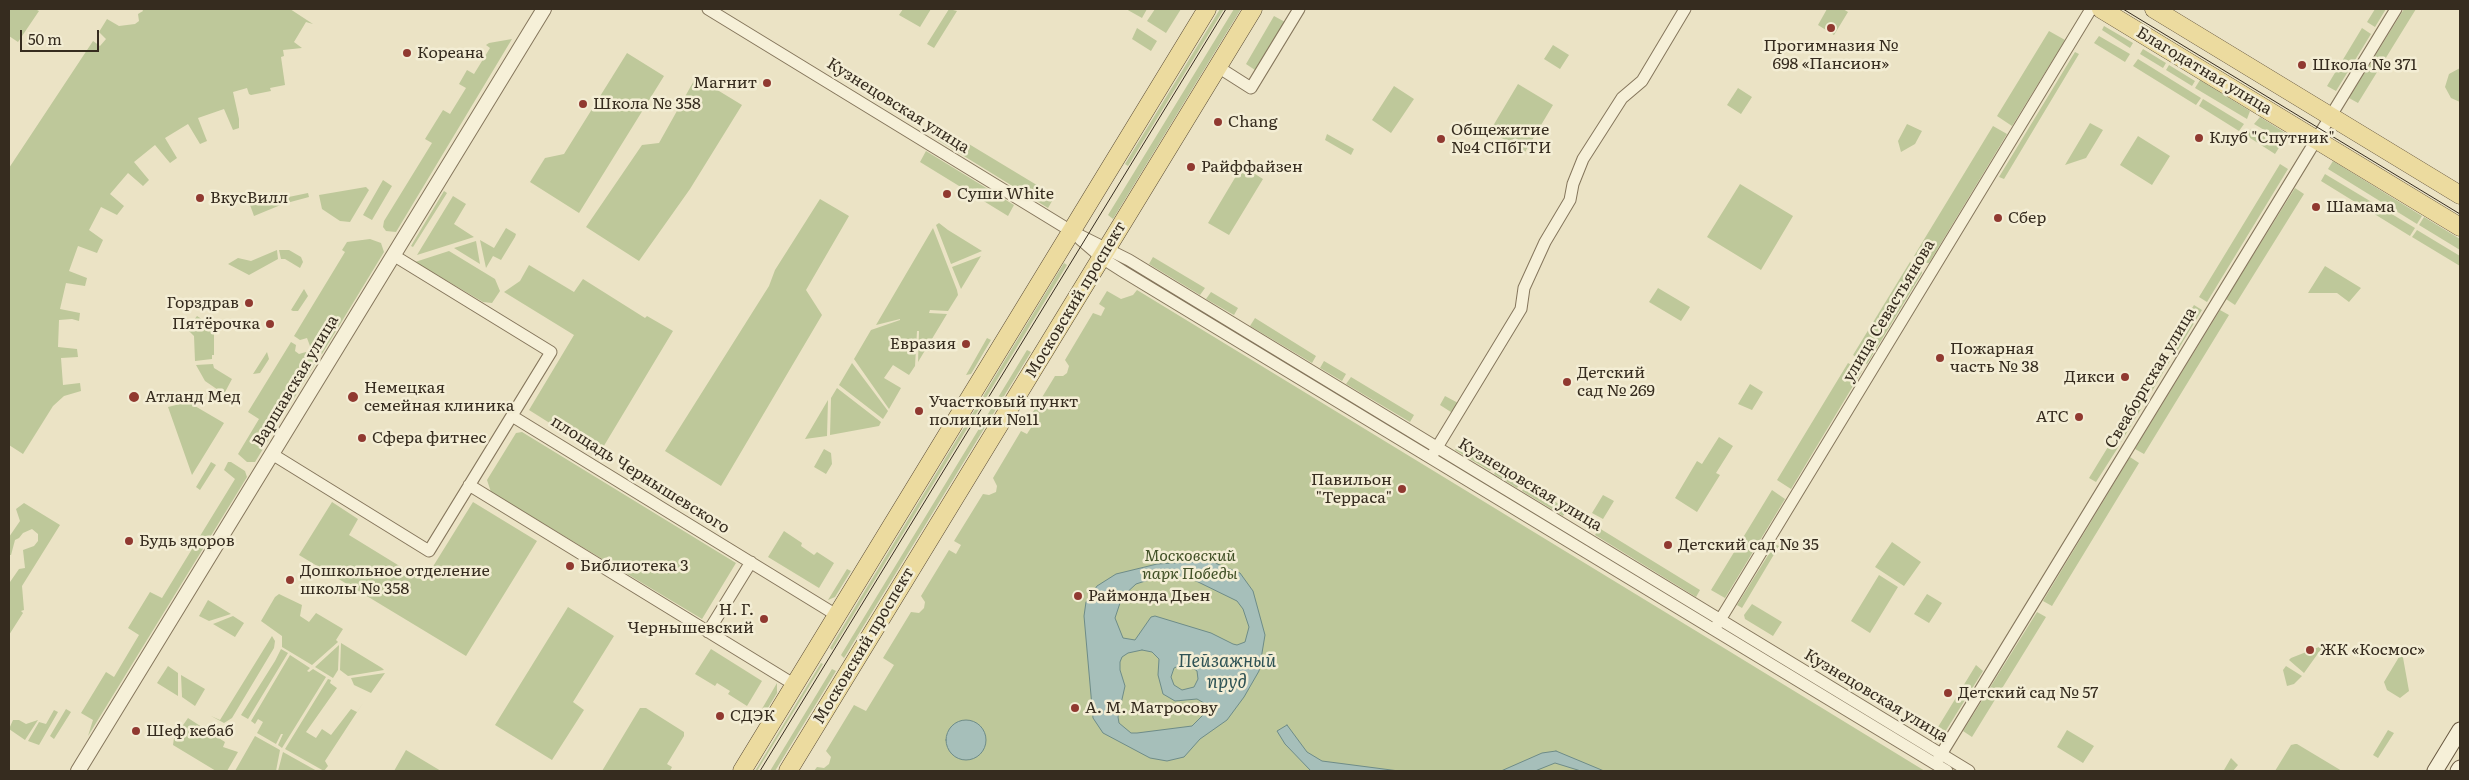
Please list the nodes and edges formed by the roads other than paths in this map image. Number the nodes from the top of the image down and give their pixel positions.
1 (544, 9) edge
2 (708, 9) edge
3 (1207, 9) edge
4 (1253, 9) edge
5 (1299, 9) edge
6 (1685, 9) edge
7 (2091, 9) edge
8 (2101, 9) edge
9 (2154, 9) edge
10 (2396, 9) edge
11 (1218, 67) junction
12 (2330, 116) junction
13 (2316, 139) junction
14 (2460, 195) edge
15 (2460, 227) edge
16 (1071, 231) junction
17 (1105, 253) junction
18 (393, 255) junction
19 (512, 416) junction
20 (1434, 452) junction
21 (272, 454) junction
22 (469, 485) junction
23 (751, 562) junction
24 (838, 616) junction
25 (1717, 625) junction
26 (708, 632) junction
27 (795, 685) junction
28 (2460, 730) edge
29 (1938, 759) junction
30 (78, 771) edge
31 (742, 771) edge
32 (788, 771) edge
33 (1946, 771) edge
34 (1968, 771) edge
35 (2435, 771) edge

1 - 18 street, Варшавская улица
2 - 16 street, Кузнецовская улица
3 - 16 main road
4 - 11 main road, Московский проспект
5 - 11 street
6 - 20 street
7 - 25 street, улица Севастьянова
8 - 13 main road, Благодатная улица
9 - 12 main road, Благодатная улица
10 - 12 street, Свеаборгская улица
11 - 17 main road, Московский проспект
12 - 13 street, Свеаборгская улица
12 - 14 main road, Благодатная улица
13 - 15 main road, Благодатная улица
13 - 29 street, Свеаборгская улица
16 - 17 street, Кузнецовская улица
16 - 24 main road
17 - 20 street, Кузнецовская улица
17 - 32 main road, Московский проспект
18 - 19 street
18 - 21 street, Варшавская улица
19 - 22 street
19 - 23 street, площадь Чернышевского
20 - 25 street, Кузнецовская улица
21 - 22 street
21 - 30 street, Варшавская улица
22 - 26 street
23 - 24 street, площадь Чернышевского
23 - 26 street
24 - 27 main road
25 - 29 street, Кузнецовская улица
26 - 27 street
27 - 31 main road
28 - 35 main road
29 - 33 street, Кузнецовская улица
29 - 34 street, Кузнецовская улица

